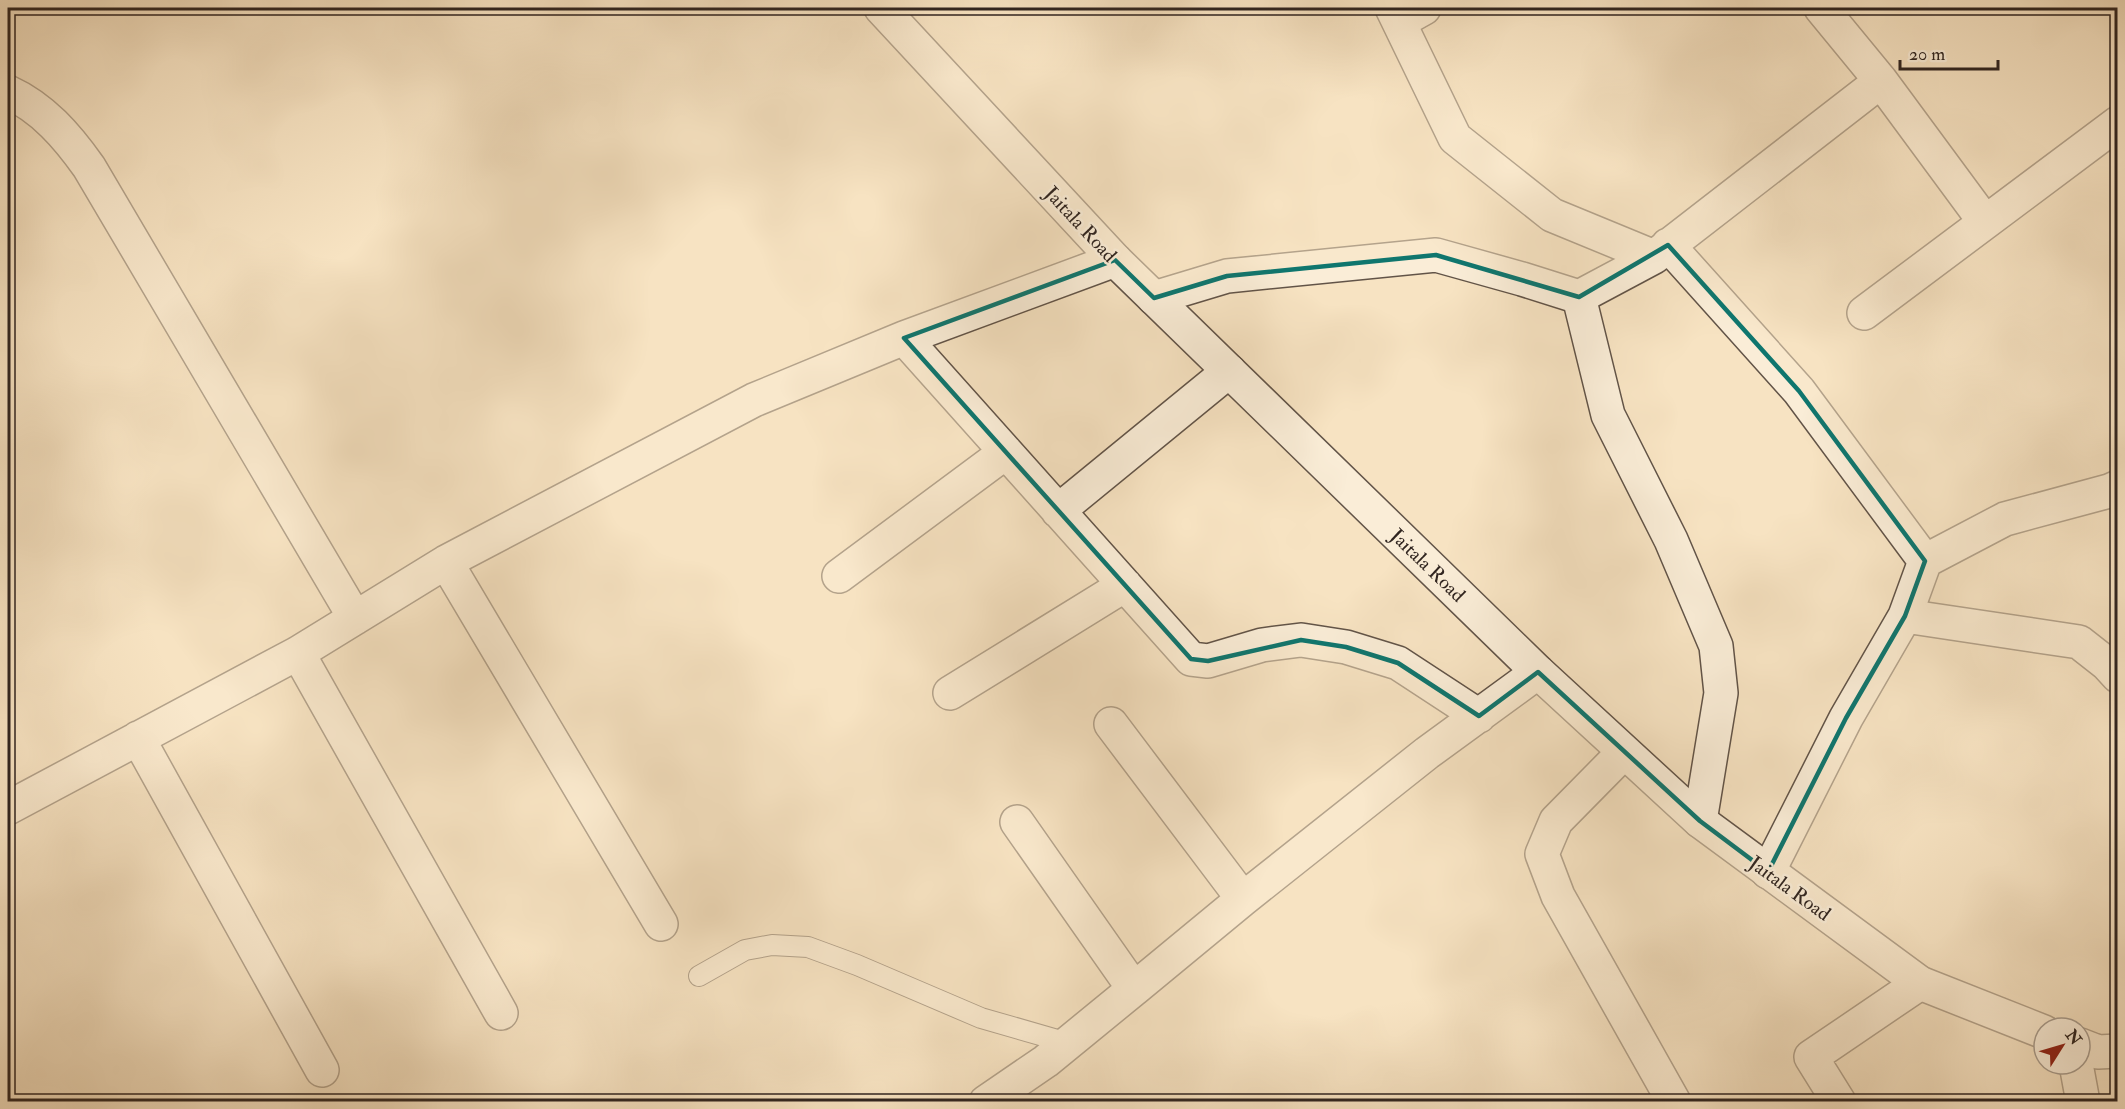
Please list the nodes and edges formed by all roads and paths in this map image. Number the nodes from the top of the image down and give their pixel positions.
1 (881, 8) edge
2 (1821, 8) edge
3 (1405, 12) edge
4 (1881, 81) junction
5 (8, 92) edge
6 (2118, 123) edge
7 (1985, 222) junction
8 (1661, 251) junction
9 (1115, 260) junction
10 (1579, 297) junction
11 (1154, 298) junction
12 (1864, 313) dead end
13 (904, 338) junction
14 (1229, 371) junction
15 (1006, 452) junction
16 (2118, 487) edge
17 (1059, 511) junction
18 (1925, 561) junction
19 (446, 562) junction
20 (838, 576) dead end
21 (1125, 585) junction
22 (1905, 616) junction
23 (355, 618) junction
24 (298, 652) junction
25 (1538, 672) junction
26 (2118, 676) edge
27 (950, 693) dead end
28 (1479, 716) junction
29 (1111, 724) dead end
30 (138, 738) junction
31 (1624, 752) junction
32 (8, 808) edge
33 (1700, 821) junction
34 (1017, 822) dead end
35 (1768, 872) junction
36 (1243, 899) junction
37 (661, 924) dead end
38 (699, 976) dead end
39 (1920, 983) junction
40 (1134, 989) junction
41 (501, 1013) dead end
42 (2032, 1027) edge
43 (1068, 1043) junction
44 (2092, 1050) edge
45 (2118, 1051) edge
46 (322, 1070) dead end
47 (2078, 1076) edge
48 (986, 1101) edge
49 (1674, 1101) edge
50 (1839, 1101) edge
51 (2083, 1101) edge

1 - 9 street, Jaitala Road
2 - 4 street
3 - 8 street
4 - 7 street
4 - 8 street
5 - 23 street
6 - 7 street
7 - 12 street
8 - 10 street
8 - 18 street
9 - 11 street, Jaitala Road
9 - 13 street
10 - 11 street
10 - 33 street
11 - 14 street, Jaitala Road
13 - 15 street
13 - 19 street
14 - 17 street
14 - 25 street, Jaitala Road
15 - 17 street
15 - 20 street
16 - 18 street
17 - 21 street
18 - 22 street
19 - 23 street
19 - 37 street
21 - 27 street
21 - 28 street
22 - 26 street
22 - 35 street
23 - 24 street
24 - 30 street
24 - 41 street
25 - 28 street
25 - 31 street, Jaitala Road
28 - 36 street
29 - 36 street
30 - 32 street
30 - 46 street
31 - 33 street, Jaitala Road
31 - 49 street
33 - 35 street, Jaitala Road
34 - 40 street
35 - 39 street, Jaitala Road
36 - 40 street
38 - 43 lane
39 - 42 street, Jaitala Road
39 - 50 street
40 - 43 street
43 - 48 street
44 - 45 street
47 - 51 street

